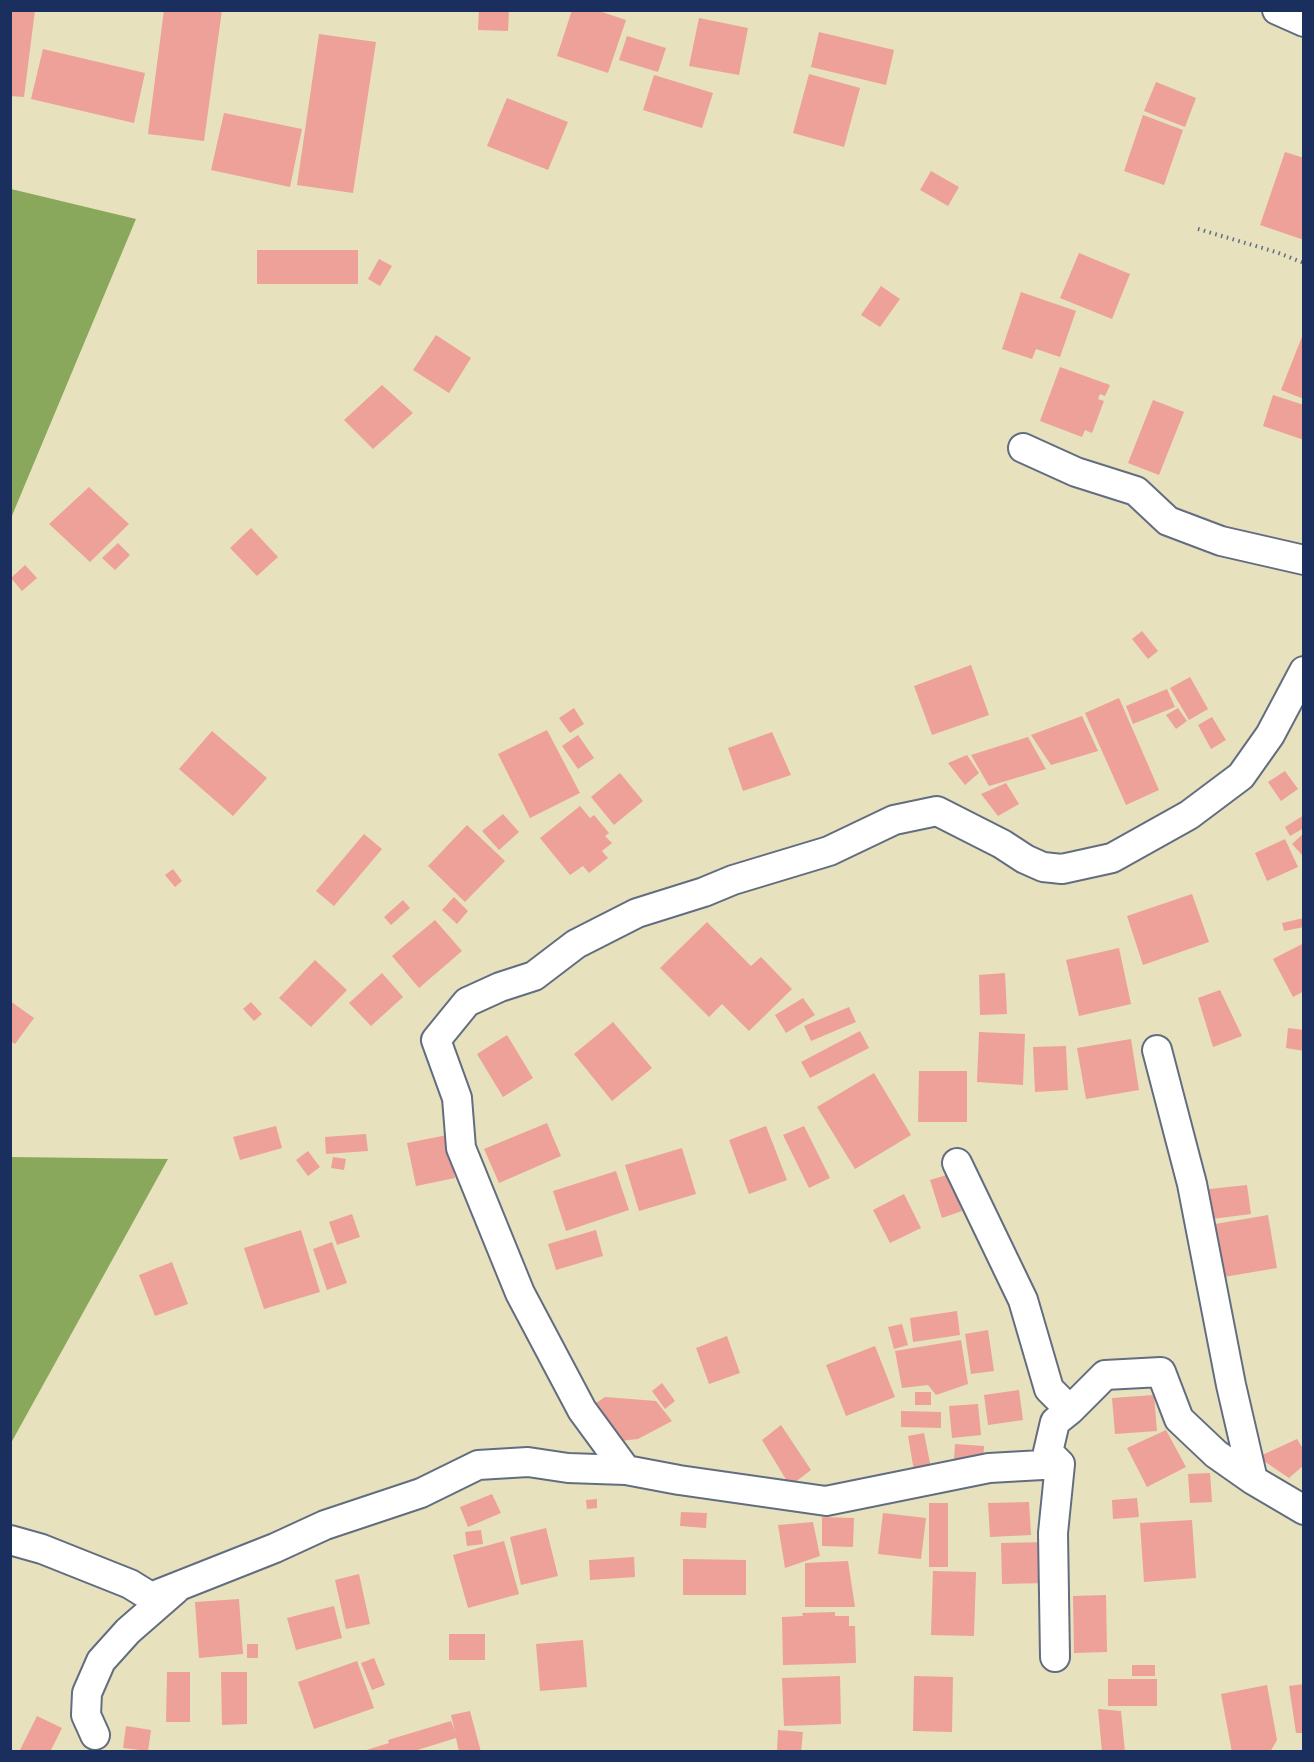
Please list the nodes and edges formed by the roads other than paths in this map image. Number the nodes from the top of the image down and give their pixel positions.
1 (1277, 10) edge
2 (1304, 22) edge
3 (1023, 448) dead end
4 (1304, 560) edge
5 (1304, 671) edge
6 (1157, 1050) dead end
7 (957, 1163) dead end
8 (1070, 1410) junction
9 (1060, 1464) junction
10 (626, 1470) junction
11 (1252, 1480) junction
12 (1304, 1510) edge
13 (10, 1540) edge
14 (178, 1586) junction
15 (1055, 1657) dead end
16 (95, 1735) dead end

1 - 2 street
3 - 4 street
5 - 10 street
6 - 11 street
7 - 8 street
8 - 9 street
8 - 11 street
9 - 10 street
9 - 15 street
10 - 14 street
11 - 12 street
13 - 14 street
14 - 16 street

